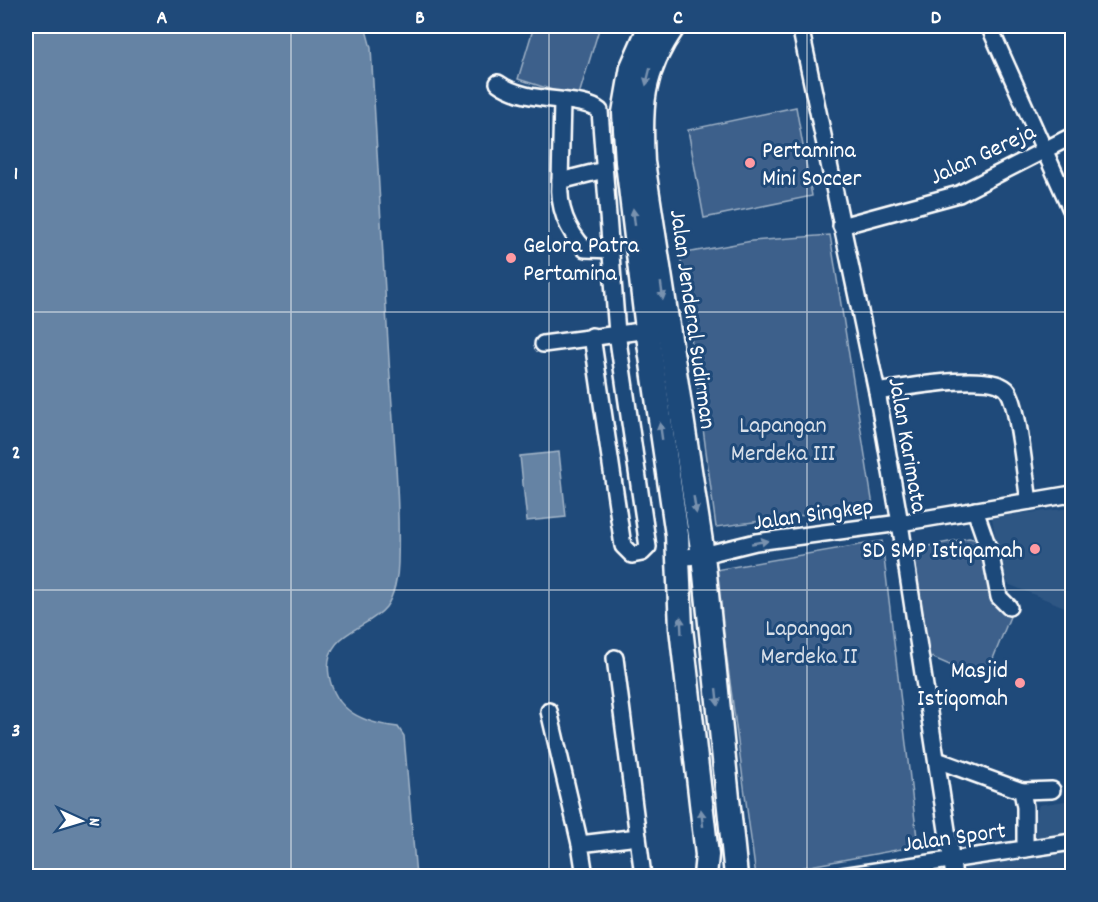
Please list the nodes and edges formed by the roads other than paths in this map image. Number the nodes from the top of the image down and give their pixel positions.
1 (650, 26) edge
2 (674, 26) edge
3 (800, 26) edge
4 (989, 26) edge
5 (498, 83) dead end
6 (562, 102) junction
7 (1072, 136) edge
8 (1043, 149) junction
9 (604, 170) junction
10 (560, 181) junction
11 (1072, 212) edge
12 (841, 226) junction
13 (612, 250) junction
14 (657, 329) junction
15 (617, 333) junction
16 (592, 336) junction
17 (543, 344) dead end
18 (877, 392) junction
19 (1072, 494) edge
20 (1029, 501) junction
21 (975, 510) junction
22 (900, 523) junction
23 (703, 555) junction
24 (679, 558) junction
25 (1009, 607) dead end
26 (615, 658) dead end
27 (549, 711) dead end
28 (937, 760) junction
29 (1052, 790) dead end
30 (1022, 791) junction
31 (638, 837) junction
32 (1072, 842) edge
33 (580, 844) junction
34 (1025, 849) junction
35 (949, 858) junction
36 (585, 876) edge
37 (643, 876) edge
38 (705, 876) edge
39 (736, 876) edge
40 (842, 876) edge
41 (954, 876) edge

14 -> 1 highway, Jalan Jenderal Sudirman
2 -> 14 highway, Jalan Jenderal Sudirman
3 - 12 street, Jalan Karimata
4 - 8 street
5 - 6 street
6 - 9 street
6 - 10 street
7 - 8 street, Jalan Gereja
8 - 11 street
8 - 12 street, Jalan Gereja
9 - 10 street
9 - 13 street
10 - 13 street
12 - 18 street, Jalan Karimata
13 - 15 street
14 - 15 street
14 -> 23 highway, Jalan Jenderal Sudirman
24 -> 14 highway, Jalan Jenderal Sudirman
15 - 16 street
15 - 16 street
16 - 17 street
18 - 20 street
18 - 22 street, Jalan Karimata
19 - 20 street, Jalan Singkep
20 - 21 street, Jalan Singkep
21 - 22 street, Jalan Singkep
21 - 25 street
23 -> 22 street, Jalan Singkep
22 - 28 street, Jalan Karimata
23 - 24 street, Jalan Singkep
23 -> 39 highway, Jalan Jenderal Sudirman
38 -> 24 highway, Jalan Jenderal Sudirman
26 - 31 street
27 - 33 street
28 - 30 street
28 - 35 street, Jalan Karimata
29 - 30 street
30 - 34 street
31 - 33 street
31 - 37 street
32 - 34 street, Jalan Sport
33 - 36 street
34 - 35 street, Jalan Sport
35 - 40 street, Jalan Sport
35 - 41 street, Jalan Karimata

